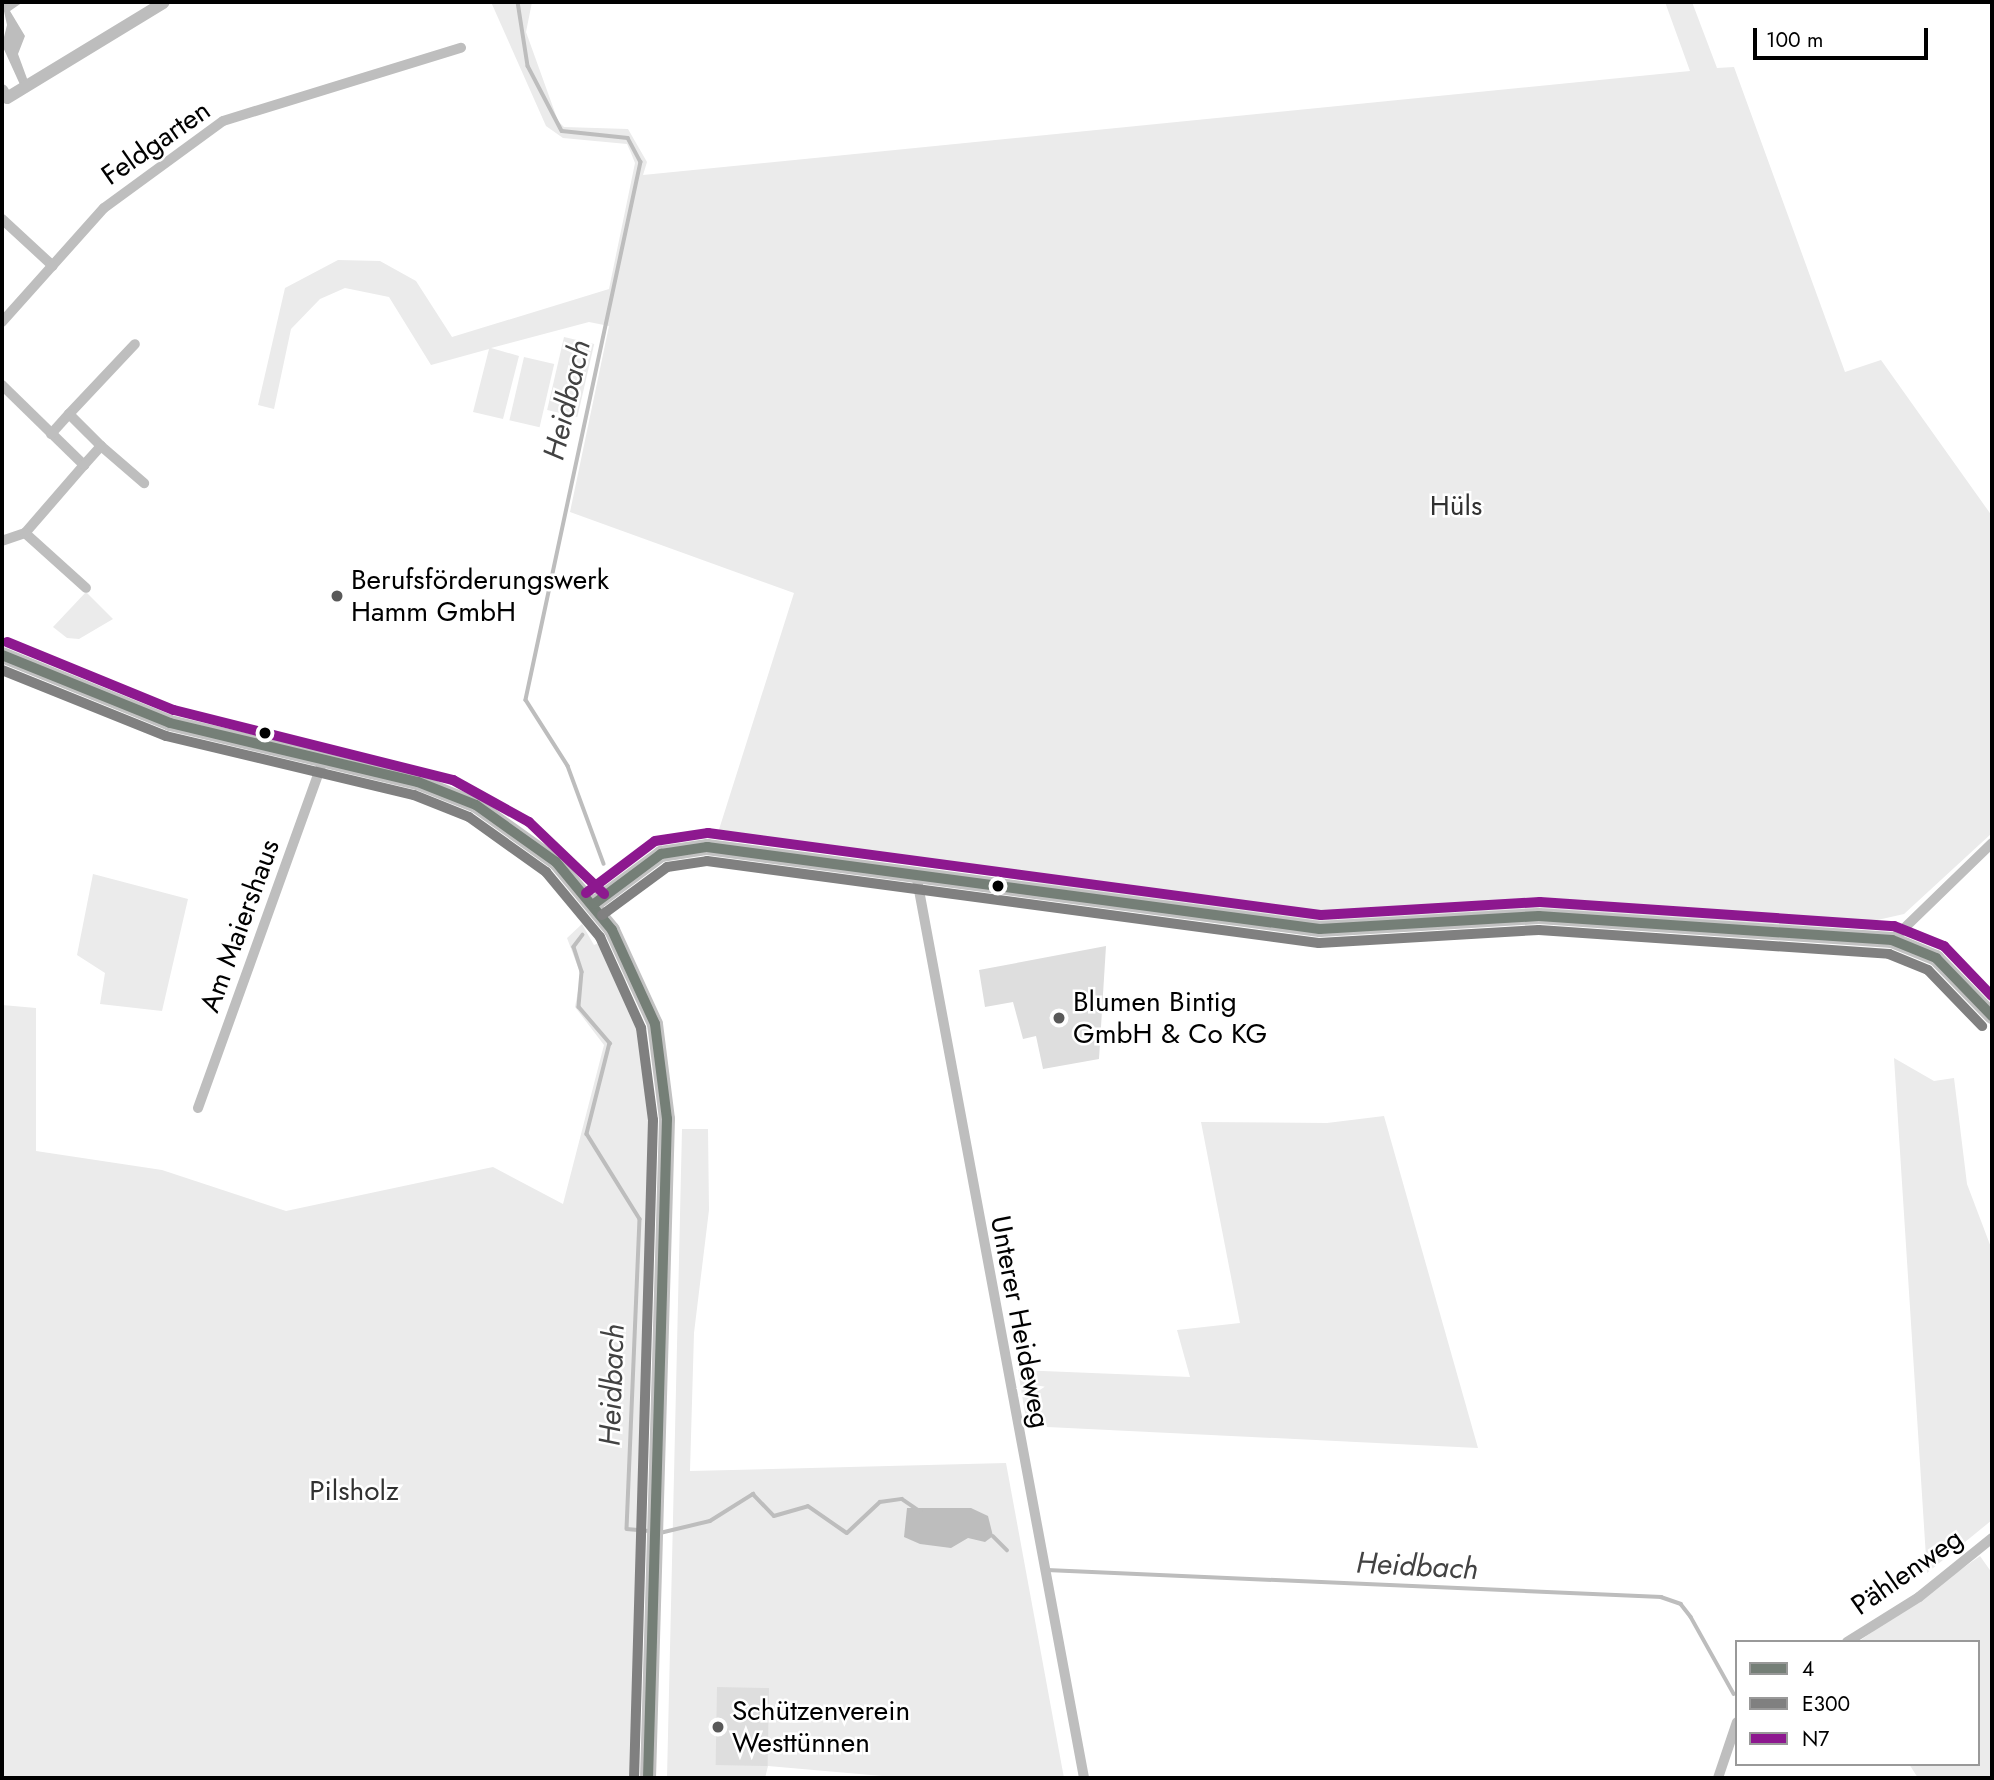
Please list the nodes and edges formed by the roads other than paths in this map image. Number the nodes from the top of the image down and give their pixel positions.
1 (461, 48) dead end
2 (2, 219) edge
3 (53, 266) junction
4 (2, 322) edge
5 (135, 344) dead end
6 (2, 385) edge
7 (69, 414) junction
8 (51, 434) junction
9 (101, 446) junction
10 (84, 465) junction
11 (144, 483) dead end
12 (25, 533) junction
13 (2, 541) edge
14 (86, 588) dead end
15 (2, 655) edge
16 (323, 760) junction
17 (1992, 843) edge
18 (916, 874) junction
19 (593, 904) junction
20 (1892, 940) junction
21 (1992, 1016) edge
22 (198, 1108) dead end
23 (1992, 1538) edge
24 (1850, 1640) edge
25 (1735, 1728) edge
26 (648, 1778) edge
27 (1084, 1778) edge
28 (1718, 1778) edge

1 - 3 street, Feldgarten
2 - 3 street
3 - 4 street, Feldgarten
5 - 7 street
6 - 8 street
7 - 8 street
7 - 9 street
8 - 10 street
9 - 10 street
9 - 11 street
10 - 12 street
12 - 13 street
12 - 14 street
15 - 16 main road
16 - 19 main road
16 - 22 street, Am Maiershaus
17 - 20 street
18 - 19 main road
18 - 20 main road
18 - 27 street, Unterer Heideweg
19 - 26 main road
20 - 21 main road
23 - 24 street, Pählenweg
25 - 28 street

